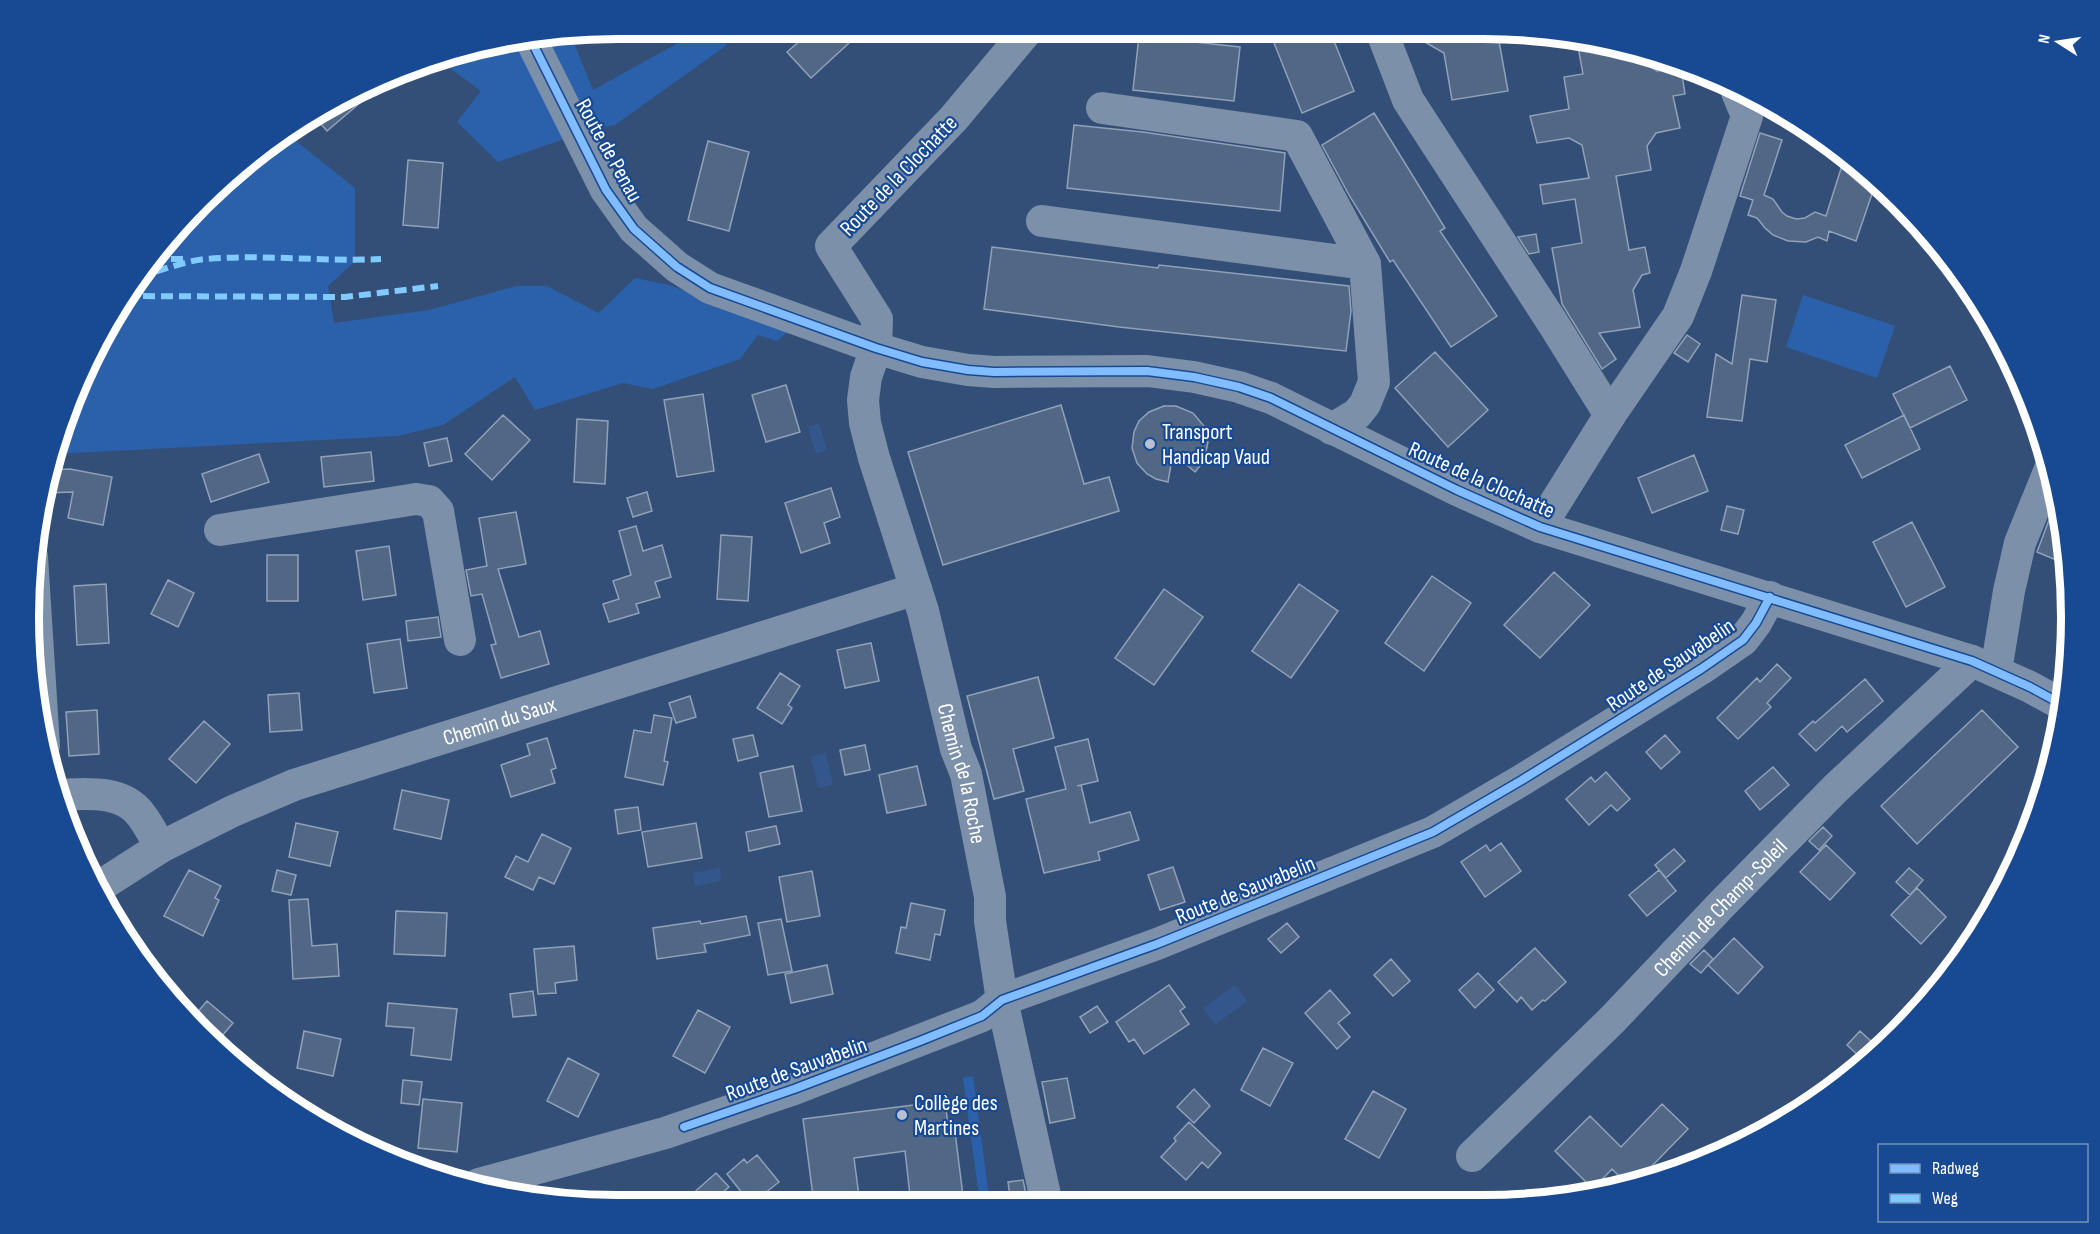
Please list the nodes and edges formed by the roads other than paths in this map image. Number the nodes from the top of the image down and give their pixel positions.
1 (1020, 39) edge
2 (1384, 39) edge
3 (534, 45) edge
4 (1740, 100) edge
5 (1102, 108) dead end
6 (1042, 220) dead end
7 (1365, 264) junction
8 (876, 348) junction
9 (1610, 415) junction
10 (1332, 429) junction
11 (2045, 482) edge
12 (1540, 527) junction
13 (220, 530) dead end
14 (916, 589) junction
15 (1770, 597) junction
16 (460, 640) dead end
17 (1984, 666) junction
18 (2055, 701) edge
19 (67, 795) edge
20 (161, 847) junction
21 (104, 883) edge
22 (1002, 1000) junction
23 (1472, 1156) dead end
24 (491, 1181) edge
25 (1045, 1195) edge

1 - 8 street, Route de la Clochatte
2 - 9 street
3 - 8 street, Route de Penau
4 - 9 street, Route de la Clochatte
5 - 7 street
6 - 7 street
7 - 10 street
8 - 10 street, Route de la Clochatte
8 - 14 street, Chemin de la Roche
9 - 12 street, Route de la Clochatte
10 - 12 street, Route de la Clochatte
11 - 17 street
12 - 15 street, Route de la Clochatte
13 - 16 street
14 - 20 street, Chemin du Saux
14 - 22 street, Chemin de la Roche
15 - 17 street, Route de la Clochatte
15 - 22 street, Route de Sauvabelin
17 - 18 street, Route de la Clochatte
17 - 23 street, Chemin de Champ-Soleil
19 - 20 street
20 - 21 street, Chemin du Saux
22 - 24 street, Route de Sauvabelin
22 - 25 street, Chemin de la Roche

